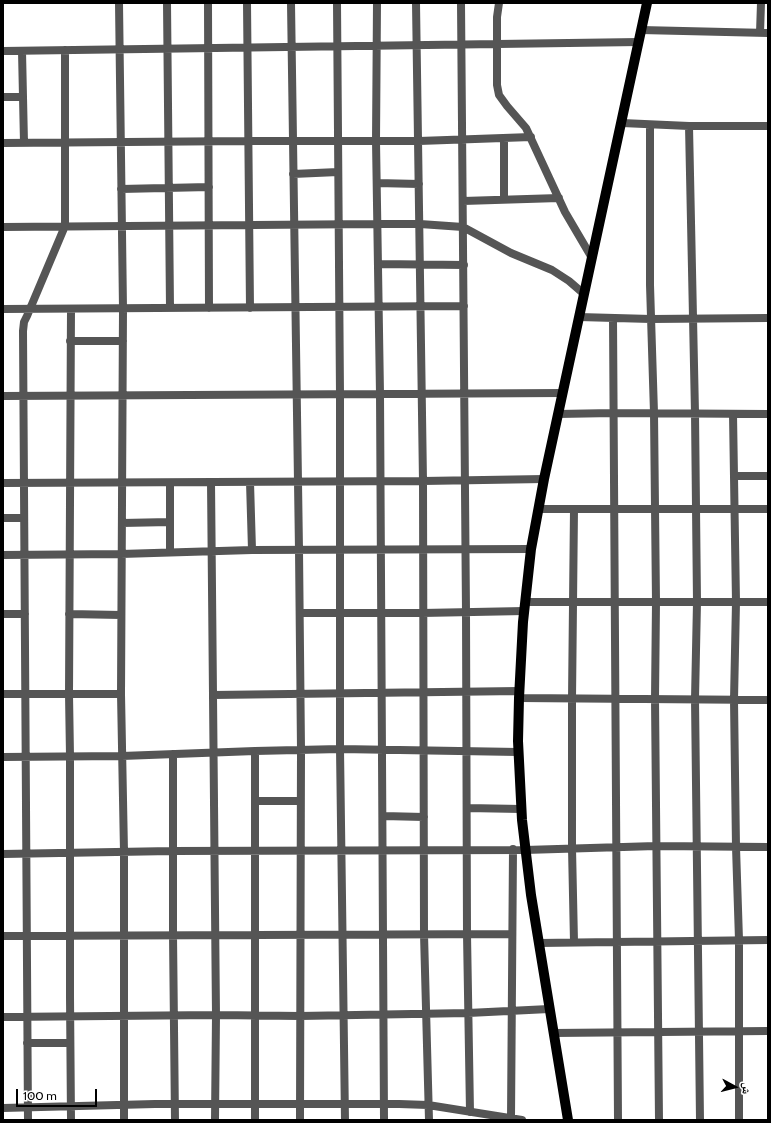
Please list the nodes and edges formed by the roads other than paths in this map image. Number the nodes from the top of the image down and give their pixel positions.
1 (119, 3) edge
2 (167, 3) edge
3 (208, 3) edge
4 (247, 3) edge
5 (291, 3) edge
6 (337, 3) edge
7 (376, 3) edge
8 (416, 3) edge
9 (461, 3) edge
10 (499, 3) edge
11 (647, 3) edge
12 (761, 3) edge
13 (641, 30) junction
14 (764, 33) edge
15 (639, 42) junction
16 (461, 45) junction
17 (497, 45) junction
18 (376, 46) junction
19 (417, 46) junction
20 (337, 47) junction
21 (247, 48) junction
22 (291, 48) junction
23 (167, 49) junction
24 (209, 49) junction
25 (65, 50) junction
26 (120, 50) junction
27 (3, 51) edge
28 (22, 51) junction
29 (3, 97) edge
30 (23, 97) junction
31 (622, 123) junction
32 (650, 125) junction
33 (689, 126) junction
34 (768, 126) edge
35 (531, 137) junction
36 (504, 138) junction
37 (462, 140) junction
38 (249, 141) junction
39 (293, 141) junction
40 (337, 141) junction
41 (376, 141) junction
42 (419, 141) junction
43 (121, 142) junction
44 (168, 142) junction
45 (209, 142) junction
46 (3, 143) edge
47 (24, 143) junction
48 (66, 143) junction
49 (338, 172) junction
50 (293, 174) junction
51 (377, 183) junction
52 (419, 184) junction
53 (209, 187) junction
54 (121, 188) junction
55 (169, 188) junction
56 (559, 198) junction
57 (504, 199) junction
58 (463, 201) junction
59 (378, 224) junction
60 (420, 224) junction
61 (169, 225) junction
62 (209, 225) junction
63 (250, 225) junction
64 (294, 225) junction
65 (338, 225) junction
66 (3, 226) edge
67 (65, 226) junction
68 (122, 226) junction
69 (463, 227) junction
70 (592, 258) junction
71 (378, 264) junction
72 (420, 264) junction
73 (464, 265) junction
74 (584, 294) junction
75 (464, 306) junction
76 (339, 307) junction
77 (379, 307) junction
78 (421, 307) junction
79 (170, 308) junction
80 (209, 308) junction
81 (250, 308) junction
82 (296, 308) junction
83 (3, 309) edge
84 (30, 309) junction
85 (71, 309) junction
86 (123, 309) junction
87 (579, 317) junction
88 (613, 318) junction
89 (768, 318) edge
90 (651, 319) junction
91 (693, 319) junction
92 (70, 341) junction
93 (123, 342) junction
94 (422, 393) junction
95 (464, 393) junction
96 (563, 393) junction
97 (340, 394) junction
98 (380, 394) junction
99 (297, 395) junction
100 (3, 396) edge
101 (24, 396) junction
102 (70, 396) junction
103 (122, 396) junction
104 (613, 412) junction
105 (654, 413) junction
106 (695, 413) junction
107 (558, 414) junction
108 (733, 414) junction
109 (768, 414) edge
110 (734, 476) junction
111 (768, 476) edge
112 (544, 479) junction
113 (298, 481) junction
114 (340, 481) junction
115 (380, 481) junction
116 (423, 481) junction
117 (464, 481) junction
118 (70, 482) junction
119 (211, 482) junction
120 (250, 482) junction
121 (3, 483) edge
122 (24, 483) junction
123 (122, 483) junction
124 (170, 483) junction
125 (574, 509) junction
126 (614, 509) junction
127 (655, 509) junction
128 (696, 509) junction
129 (768, 509) edge
130 (538, 510) junction
131 (734, 510) junction
132 (3, 518) edge
133 (24, 518) junction
134 (170, 522) junction
135 (122, 523) junction
136 (381, 549) junction
137 (423, 549) junction
138 (465, 549) junction
139 (531, 549) junction
140 (212, 550) junction
141 (252, 550) junction
142 (299, 550) junction
143 (340, 550) junction
144 (170, 552) junction
145 (3, 554) edge
146 (69, 554) junction
147 (121, 554) junction
148 (25, 555) junction
149 (656, 602) junction
150 (697, 602) junction
151 (736, 602) junction
152 (768, 602) edge
153 (573, 603) junction
154 (615, 603) junction
155 (524, 606) junction
156 (466, 612) junction
157 (300, 613) junction
158 (340, 613) junction
159 (381, 613) junction
160 (422, 613) junction
161 (3, 614) edge
162 (25, 614) junction
163 (69, 614) junction
164 (121, 615) junction
165 (466, 691) junction
166 (381, 692) junction
167 (423, 692) junction
168 (300, 693) junction
169 (340, 693) junction
170 (3, 694) edge
171 (25, 694) junction
172 (69, 694) junction
173 (121, 694) junction
174 (519, 694) junction
175 (213, 695) junction
176 (572, 699) junction
177 (615, 699) junction
178 (655, 699) junction
179 (695, 699) junction
180 (734, 700) junction
181 (768, 700) edge
182 (340, 749) junction
183 (301, 750) junction
184 (382, 750) junction
185 (255, 751) junction
186 (424, 751) junction
187 (466, 751) junction
188 (518, 752) junction
189 (212, 753) junction
190 (173, 754) junction
191 (26, 756) junction
192 (70, 756) junction
193 (122, 756) junction
194 (3, 757) edge
195 (255, 801) junction
196 (300, 801) junction
197 (467, 808) junction
198 (522, 809) junction
199 (382, 816) junction
200 (424, 817) junction
201 (656, 846) junction
202 (696, 846) junction
203 (617, 847) junction
204 (736, 847) junction
205 (768, 847) edge
206 (572, 848) junction
207 (513, 849) junction
208 (254, 850) junction
209 (341, 850) junction
210 (383, 850) junction
211 (424, 850) junction
212 (467, 850) junction
213 (525, 850) junction
214 (172, 851) junction
215 (213, 851) junction
216 (300, 851) junction
217 (70, 852) junction
218 (124, 852) junction
219 (27, 853) junction
220 (3, 854) edge
221 (383, 933) junction
222 (214, 934) junction
223 (342, 934) junction
224 (424, 934) junction
225 (467, 934) junction
226 (512, 934) junction
227 (27, 935) junction
228 (70, 935) junction
229 (254, 935) junction
230 (300, 935) junction
231 (3, 936) edge
232 (124, 936) junction
233 (173, 936) junction
234 (617, 940) junction
235 (657, 940) junction
236 (699, 940) junction
237 (739, 940) junction
238 (768, 940) edge
239 (574, 942) junction
240 (539, 943) junction
241 (549, 1010) junction
242 (511, 1012) junction
243 (383, 1013) junction
244 (468, 1013) junction
245 (344, 1014) junction
246 (426, 1014) junction
247 (216, 1015) junction
248 (70, 1016) junction
249 (125, 1016) junction
250 (174, 1016) junction
251 (254, 1016) junction
252 (300, 1016) junction
253 (3, 1017) edge
254 (27, 1017) junction
255 (768, 1031) edge
256 (618, 1032) junction
257 (658, 1032) junction
258 (699, 1032) junction
259 (740, 1032) junction
260 (553, 1033) junction
261 (27, 1043) junction
262 (70, 1043) junction
263 (345, 1103) junction
264 (384, 1103) junction
265 (215, 1104) junction
266 (254, 1104) junction
267 (300, 1104) junction
268 (123, 1105) junction
269 (175, 1105) junction
270 (428, 1105) junction
271 (71, 1106) junction
272 (3, 1108) edge
273 (28, 1108) junction
274 (466, 1111) junction
275 (511, 1118) junction
276 (28, 1120) edge
277 (71, 1120) edge
278 (124, 1120) edge
279 (175, 1120) edge
280 (215, 1120) edge
281 (255, 1120) edge
282 (300, 1120) edge
283 (345, 1120) edge
284 (384, 1120) edge
285 (428, 1120) edge
286 (464, 1120) edge
287 (522, 1120) edge
288 (568, 1120) edge
289 (618, 1120) edge
290 (659, 1120) edge
291 (700, 1120) edge
292 (739, 1120) edge

1 - 26 street
2 - 23 street
3 - 24 street
4 - 21 street
5 - 22 street
6 - 20 street
7 - 18 street
8 - 19 street
9 - 16 street
10 - 17 street
11 - 13 main road
12 - 14 street
13 - 14 street
13 - 15 main road
15 - 17 street
15 - 31 main road
16 - 17 street
16 - 19 street
16 - 37 street
17 - 35 street
18 - 19 street
18 - 20 street
18 - 41 street
19 - 42 street
20 - 22 street
20 - 40 street
21 - 22 street
21 - 24 street
21 - 38 street
22 - 39 street
23 - 24 street
23 - 26 street
23 - 44 street
24 - 45 street
25 - 26 street
25 - 28 street
25 - 48 street
26 - 43 street
27 - 28 street
28 - 30 street
29 - 30 street
30 - 47 street
31 - 32 street
31 - 70 main road
32 - 33 street
32 - 90 street
33 - 34 street
33 - 91 street
35 - 36 street
35 - 56 street
36 - 37 street
36 - 57 street
37 - 42 street
37 - 58 street
38 - 39 street
38 - 45 street
38 - 63 street
39 - 40 street
39 - 50 street
40 - 41 street
40 - 49 street
41 - 42 street
41 - 51 street
42 - 52 street
43 - 44 street
43 - 48 street
43 - 54 street
44 - 45 street
44 - 55 street
45 - 53 street
46 - 47 street
47 - 48 street
48 - 67 street
49 - 50 street
49 - 65 street
50 - 64 street
51 - 52 street
51 - 59 street
52 - 60 street
53 - 55 street
53 - 62 street
54 - 55 street
54 - 68 street
55 - 61 street
56 - 57 street
56 - 70 street
57 - 58 street
58 - 69 street
59 - 60 street
59 - 65 street
59 - 71 street
60 - 69 street
60 - 72 street
61 - 62 street
61 - 68 street
61 - 79 street
62 - 63 street
62 - 80 street
63 - 64 street
63 - 81 street
64 - 65 street
64 - 82 street
65 - 76 street
66 - 67 street
67 - 68 street
67 - 84 street
68 - 86 street
69 - 73 street
69 - 74 street
70 - 74 main road
71 - 72 street
71 - 77 street
72 - 73 street
72 - 78 street
73 - 75 street
74 - 87 main road
75 - 78 street
75 - 95 street
76 - 77 street
76 - 82 street
76 - 97 street
77 - 78 street
77 - 98 street
78 - 94 street
79 - 80 street
79 - 86 street
80 - 81 street
81 - 82 street
82 - 99 street
83 - 84 street
84 - 85 street
84 - 101 street
85 - 86 street
85 - 92 street
86 - 93 street
87 - 88 street
87 - 96 main road
88 - 90 street
88 - 104 street
89 - 91 street
90 - 91 street
90 - 105 street
91 - 106 street
92 - 93 street
92 - 102 street
93 - 103 street
94 - 95 street
94 - 98 street
94 - 116 street
95 - 96 street
95 - 117 street
96 - 107 main road
97 - 98 street
97 - 99 street
97 - 114 street
98 - 115 street
99 - 103 street
99 - 113 street
100 - 101 street
101 - 102 street
101 - 122 street
102 - 103 street
102 - 118 street
103 - 123 street
104 - 105 street
104 - 107 street
104 - 126 street
105 - 106 street
105 - 127 street
106 - 108 street
106 - 128 street
107 - 112 main road
108 - 109 street
108 - 110 street
110 - 111 street
110 - 131 street
112 - 117 street
112 - 130 main road
113 - 114 street
113 - 120 street
113 - 142 street
114 - 115 street
114 - 143 street
115 - 116 street
115 - 136 street
116 - 117 street
116 - 137 street
117 - 138 street
118 - 122 street
118 - 123 street
118 - 146 street
119 - 120 street
119 - 124 street
119 - 140 street
120 - 141 street
121 - 122 street
122 - 133 street
123 - 124 street
123 - 135 street
124 - 134 street
125 - 126 street
125 - 130 street
125 - 153 street
126 - 127 street
126 - 154 street
127 - 128 street
127 - 149 street
128 - 131 street
128 - 150 street
129 - 131 street
130 - 139 main road
131 - 151 street
132 - 133 street
133 - 148 street
134 - 135 street
134 - 144 street
135 - 147 street
136 - 137 street
136 - 143 street
136 - 159 street
137 - 138 street
137 - 160 street
138 - 139 street
138 - 156 street
139 - 155 main road
140 - 141 street
140 - 144 street
140 - 175 street
141 - 142 street
142 - 143 street
142 - 157 street
143 - 158 street
144 - 147 street
145 - 148 street
146 - 147 street
146 - 148 street
146 - 163 street
147 - 164 street
148 - 162 street
149 - 150 street
149 - 154 street
149 - 178 street
150 - 151 street
150 - 179 street
151 - 152 street
151 - 180 street
153 - 154 street
153 - 155 street
153 - 176 street
154 - 177 street
155 - 156 street
155 - 174 main road
156 - 160 street
156 - 165 street
157 - 158 street
157 - 168 street
158 - 159 street
158 - 169 street
159 - 160 street
159 - 166 street
160 - 167 street
161 - 162 street
162 - 171 street
163 - 164 street
163 - 172 street
164 - 173 street
165 - 167 street
165 - 174 street
165 - 187 street
166 - 167 street
166 - 169 street
166 - 184 street
167 - 186 street
168 - 169 street
168 - 175 street
168 - 183 street
169 - 182 street
170 - 171 street
171 - 172 street
171 - 191 street
172 - 173 street
172 - 192 street
173 - 193 street
174 - 176 street
174 - 188 main road
175 - 189 street
176 - 177 street
176 - 206 street
177 - 178 street
177 - 203 street
178 - 179 street
178 - 201 street
179 - 180 street
179 - 202 street
180 - 181 street
180 - 204 street
182 - 183 street
182 - 184 street
182 - 209 street
183 - 185 street
183 - 196 street
184 - 186 street
184 - 199 street
185 - 189 street
185 - 195 street
186 - 187 street
186 - 200 street
187 - 188 street
187 - 197 street
188 - 198 main road
189 - 190 street
189 - 215 street
190 - 193 street
190 - 214 street
191 - 192 street
191 - 194 street
191 - 219 street
192 - 193 street
192 - 217 street
193 - 218 street
195 - 196 street
195 - 208 street
196 - 216 street
197 - 198 street
197 - 212 street
198 - 213 main road
199 - 200 street
199 - 210 street
200 - 211 street
201 - 202 street
201 - 203 street
201 - 235 street
202 - 204 street
202 - 236 street
203 - 206 street
203 - 234 street
204 - 205 street
204 - 237 street
206 - 213 street
206 - 239 street
207 - 212 street
207 - 213 street
207 - 226 street
208 - 215 street
208 - 216 street
208 - 229 street
209 - 210 street
209 - 216 street
209 - 223 street
210 - 211 street
210 - 221 street
211 - 212 street
211 - 224 street
212 - 225 street
213 - 240 main road
214 - 215 street
214 - 218 street
214 - 233 street
215 - 222 street
216 - 230 street
217 - 218 street
217 - 219 street
217 - 228 street
218 - 232 street
219 - 220 street
219 - 227 street
221 - 223 street
221 - 224 street
221 - 243 street
222 - 229 street
222 - 233 street
222 - 247 street
223 - 230 street
223 - 245 street
224 - 225 street
224 - 246 street
225 - 226 street
225 - 244 street
226 - 242 street
227 - 228 street
227 - 231 street
227 - 254 street
228 - 232 street
228 - 248 street
229 - 230 street
229 - 251 street
230 - 252 street
232 - 233 street
232 - 249 street
233 - 250 street
234 - 235 street
234 - 239 street
234 - 256 street
235 - 236 street
235 - 257 street
236 - 237 street
236 - 258 street
237 - 238 street
237 - 259 street
239 - 240 street
240 - 241 main road
241 - 242 street
241 - 260 main road
242 - 244 street
242 - 275 street
243 - 245 street
243 - 246 street
243 - 264 street
244 - 246 street
244 - 274 street
245 - 252 street
245 - 263 street
246 - 270 street
247 - 250 street
247 - 251 street
247 - 265 street
248 - 249 street
248 - 254 street
248 - 262 street
249 - 250 street
249 - 268 street
250 - 269 street
251 - 252 street
251 - 266 street
252 - 267 street
253 - 254 street
254 - 261 street
255 - 259 street
256 - 257 street
256 - 260 street
256 - 289 street
257 - 258 street
257 - 290 street
258 - 259 street
258 - 291 street
259 - 292 street
260 - 288 main road
261 - 262 street
261 - 273 street
262 - 271 street
263 - 264 street
263 - 267 street
263 - 283 street
264 - 270 street
264 - 284 street
265 - 266 street
265 - 269 street
265 - 280 street
266 - 267 street
266 - 281 street
267 - 282 street
268 - 269 street
268 - 271 street
268 - 278 street
269 - 279 street
270 - 274 street
270 - 285 street
271 - 273 street
271 - 277 street
272 - 273 street
273 - 276 street
274 - 275 street
274 - 286 street
275 - 287 street

